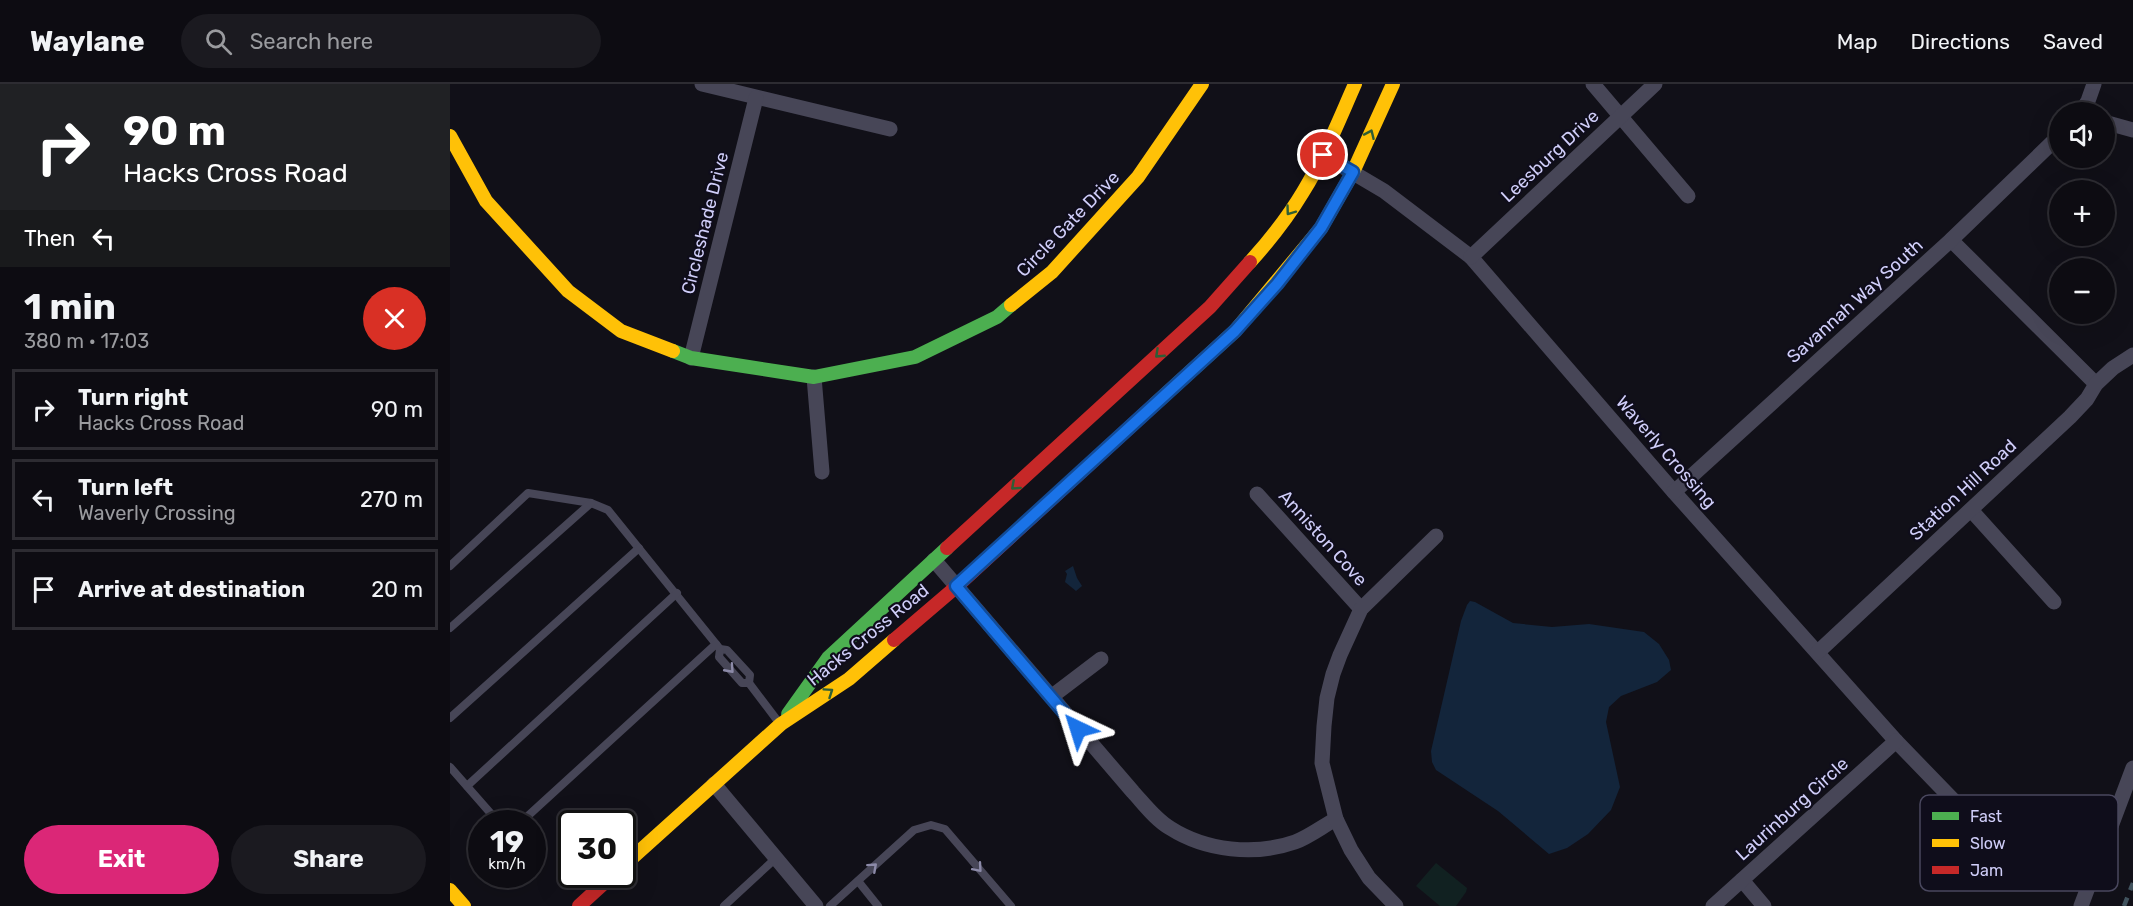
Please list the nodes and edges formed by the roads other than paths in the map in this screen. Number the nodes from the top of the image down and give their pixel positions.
1 (702, 84) edge
2 (1202, 84) edge
3 (1355, 84) edge
4 (1393, 84) edge
5 (1593, 84) edge
6 (1655, 84) edge
7 (2094, 84) edge
8 (756, 98) junction
9 (2087, 102) edge
10 (1621, 116) junction
11 (2115, 126) edge
12 (890, 129) dead end
13 (2133, 130) edge
14 (450, 136) edge
15 (2049, 146) edge
16 (1323, 155) junction
17 (1353, 172) junction
18 (1688, 196) dead end
19 (1951, 240) junction
20 (1471, 257) junction
21 (2133, 355) edge
22 (691, 358) junction
23 (814, 377) junction
24 (2096, 384) junction
25 (822, 472) dead end
26 (1674, 492) junction
27 (1257, 494) dead end
28 (591, 504) junction
29 (1971, 510) junction
30 (1436, 536) dead end
31 (639, 548) junction
32 (934, 560) junction
33 (450, 566) edge
34 (956, 586) junction
35 (677, 593) junction
36 (2054, 602) dead end
37 (1361, 609) junction
38 (450, 628) edge
39 (718, 647) junction
40 (1818, 652) junction
41 (1101, 659) dead end
42 (1051, 697) junction
43 (450, 717) edge
44 (781, 724) junction
45 (1896, 741) junction
46 (450, 767) edge
47 (2133, 768) edge
48 (714, 784) junction
49 (467, 786) junction
50 (1948, 795) edge
51 (2118, 808) edge
52 (488, 810) edge
53 (535, 810) edge
54 (1336, 819) junction
55 (636, 854) edge
56 (776, 858) junction
57 (1742, 880) junction
58 (858, 881) junction
59 (599, 888) edge
60 (450, 890) edge
61 (2087, 891) edge
62 (464, 906) edge
63 (579, 906) edge
64 (724, 906) edge
65 (816, 906) edge
66 (830, 906) edge
67 (878, 906) edge
68 (1011, 906) edge
69 (1396, 906) edge
70 (1713, 906) edge
71 (1764, 906) edge
72 (2081, 906) edge

1 - 8 street
2 - 23 main road, Circle Gate Drive
3 - 16 main road, Hacks Cross Road
17 -> 4 main road, Hacks Cross Road
5 - 10 street
6 - 10 street, Leesburg Drive
7 - 9 street
8 - 12 street
8 - 22 street, Circleshade Drive
10 - 18 street
10 - 20 street, Leesburg Drive
11 - 13 street
14 - 22 main road, Circle Gate Drive
15 - 19 street, Savannah Way South
16 - 17 street, Waverly Crossing
16 -> 32 main road, Hacks Cross Road
17 - 20 street, Waverly Crossing
17 - 34 main road, Hacks Cross Road
19 - 24 street
19 - 26 street, Savannah Way South
20 - 26 street, Waverly Crossing
21 - 24 street, Station Hill Road
22 - 23 main road, Circle Gate Drive
23 - 25 street
24 - 29 street, Station Hill Road
26 - 40 street, Waverly Crossing
27 - 37 street, Anniston Cove
28 - 31 lane
28 - 33 lane
28 - 38 lane
29 - 36 street
29 - 40 street, Station Hill Road
30 - 37 street
31 - 35 lane
31 - 43 lane
32 - 34 street
32 - 44 main road, Hacks Cross Road
34 - 42 street
44 -> 34 main road, Hacks Cross Road
35 - 39 lane
35 - 49 lane
37 - 54 street
39 - 44 lane
39 - 53 lane
40 - 45 street, Waverly Crossing
41 - 42 street
42 - 54 street
44 - 48 main road, Hacks Cross Road
45 - 50 street, Waverly Crossing
45 - 57 street, Laurinburg Circle
46 - 49 lane
47 - 51 street
48 - 55 main road, Hacks Cross Road
48 - 56 street
49 - 52 lane
54 - 69 street
56 - 64 lane
56 - 65 street
57 - 70 street, Laurinburg Circle
57 - 71 street
58 - 66 lane
58 - 67 lane
58 -> 68 lane
59 - 63 main road
60 - 62 main road
61 - 72 street

